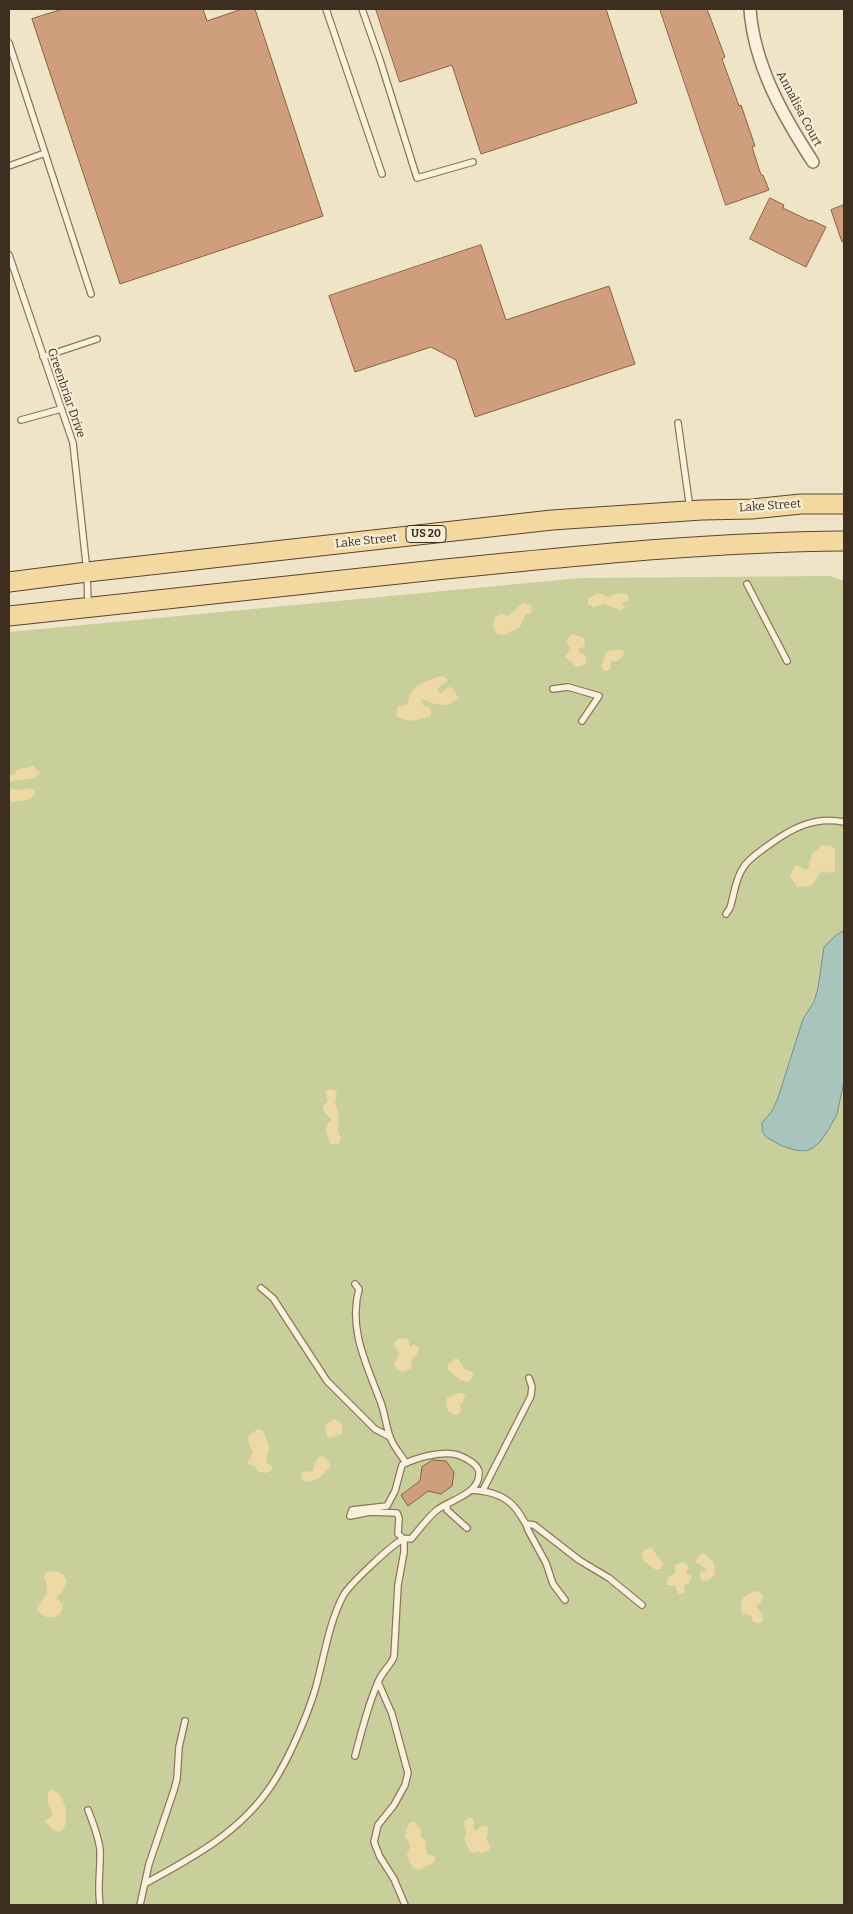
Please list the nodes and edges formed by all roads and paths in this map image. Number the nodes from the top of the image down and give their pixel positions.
1 (326, 9) edge
2 (362, 9) edge
3 (750, 9) edge
4 (9, 43) edge
5 (45, 153) junction
6 (473, 162) dead end
7 (813, 162) dead end
8 (9, 166) edge
9 (382, 174) dead end
10 (9, 255) edge
11 (10, 263) edge
12 (91, 294) dead end
13 (97, 339) dead end
14 (43, 357) junction
15 (61, 409) junction
16 (21, 420) dead end
17 (678, 423) dead end
18 (844, 504) edge
19 (690, 511) junction
20 (844, 541) edge
21 (87, 572) junction
22 (9, 582) edge
23 (747, 584) dead end
24 (88, 607) junction
25 (9, 616) edge
26 (787, 661) dead end
27 (553, 689) dead end
28 (582, 721) dead end
29 (844, 822) edge
30 (726, 914) dead end
31 (355, 1284) dead end
32 (261, 1288) dead end
33 (529, 1378) dead end
34 (390, 1437) junction
35 (406, 1463) junction
36 (471, 1490) junction
37 (483, 1490) junction
38 (446, 1504) junction
39 (527, 1524) junction
40 (467, 1528) dead end
41 (404, 1538) junction
42 (565, 1600) dead end
43 (642, 1605) dead end
44 (378, 1682) junction
45 (185, 1721) dead end
46 (355, 1756) dead end
47 (88, 1810) dead end
48 (146, 1883) junction
49 (100, 1905) edge
50 (140, 1905) edge
51 (405, 1905) edge

1 - 9 lane
2 - 6 lane
3 - 7 street, Annalisa Court
4 - 5 lane
5 - 8 lane
5 - 12 lane
10 - 11 lane, Greenbriar Drive
11 - 14 lane, Greenbriar Drive
13 - 14 lane
14 - 15 lane, Greenbriar Drive
15 - 16 lane
15 - 21 lane, Greenbriar Drive
17 - 19 lane
18 - 19 main road, Lake Street / US 20
19 - 21 main road, Lake Street / US 20
20 - 24 main road
21 - 22 main road, Lake Street / US 20
21 - 24 lane, Greenbriar Drive
23 - 26 lane
24 - 25 main road
27 - 28 lane
29 - 30 lane
31 - 34 lane
32 - 34 lane
33 - 37 lane
34 - 35 lane
35 - 36 lane
35 - 41 lane
36 - 37 lane
36 - 38 lane
37 - 39 lane
38 - 40 lane
38 - 41 lane
39 - 42 lane
39 - 43 lane
41 - 44 lane
41 - 48 lane
44 - 46 lane
44 - 51 lane
45 - 48 lane
47 - 49 lane
48 - 50 lane

